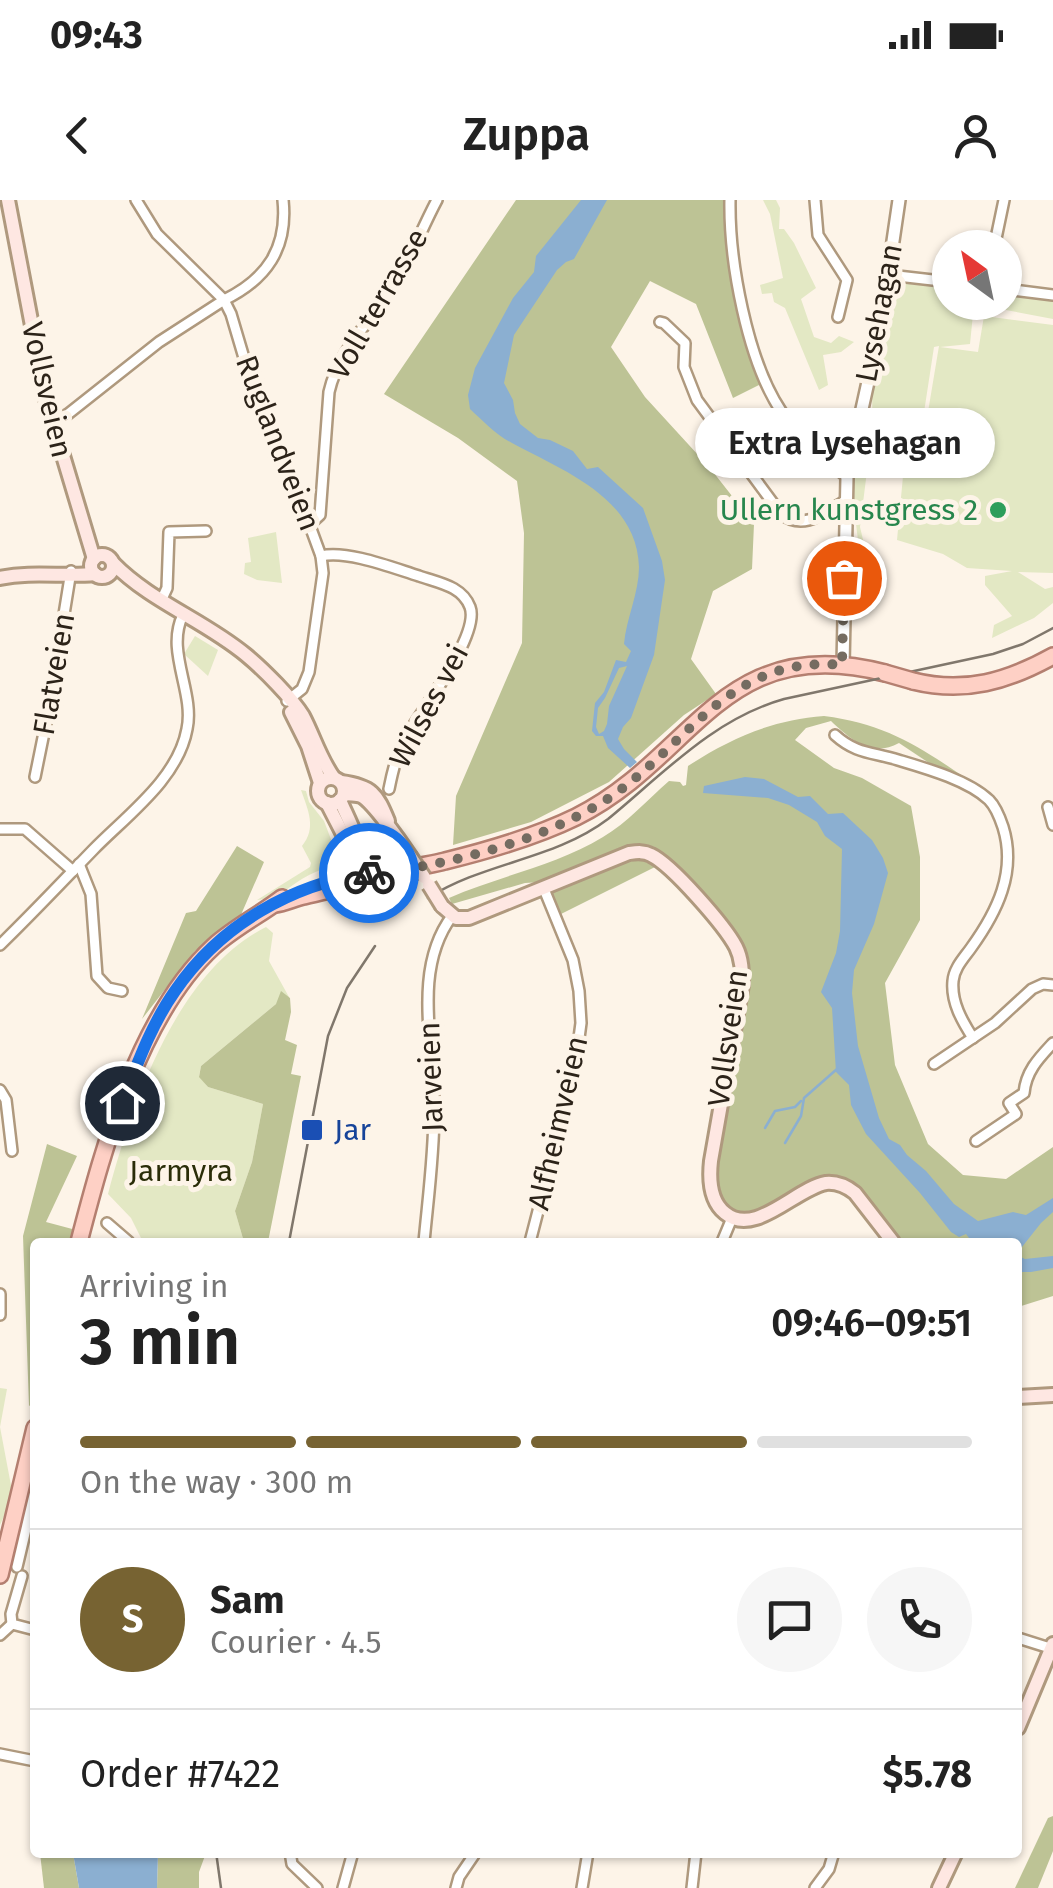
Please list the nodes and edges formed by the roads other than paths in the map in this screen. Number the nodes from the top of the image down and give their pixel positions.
1 (8, 200) edge
2 (136, 200) edge
3 (283, 200) edge
4 (437, 200) edge
5 (730, 200) edge
6 (815, 200) edge
7 (899, 200) edge
8 (1004, 200) edge
9 (998, 230) edge
10 (889, 275) junction
11 (932, 280) edge
12 (1022, 291) edge
13 (1053, 295) edge
14 (224, 300) junction
15 (838, 317) dead end
16 (660, 322) dead end
17 (51, 422) junction
18 (847, 477) junction
19 (845, 501) junction
20 (309, 524) junction
21 (206, 532) dead end
22 (321, 556) junction
23 (101, 565) junction
24 (68, 574) junction
25 (0, 578) edge
26 (159, 600) junction
27 (187, 617) junction
28 (1053, 656) edge
29 (842, 665) junction
30 (285, 696) junction
31 (835, 735) dead end
32 (35, 777) dead end
33 (320, 784) junction
34 (389, 789) dead end
35 (338, 791) junction
36 (1048, 807) dead end
37 (1053, 826) edge
38 (0, 829) edge
39 (406, 863) junction
40 (76, 867) junction
41 (359, 878) junction
42 (544, 889) junction
43 (447, 911) junction
44 (0, 945) edge
45 (1053, 985) edge
46 (122, 991) dead end
47 (972, 1038) junction
48 (1053, 1043) edge
49 (934, 1064) dead end
50 (0, 1090) edge
51 (976, 1141) dead end
52 (12, 1151) dead end
53 (732, 1218) junction
54 (107, 1223) dead end
55 (80, 1238) edge
56 (124, 1238) edge
57 (424, 1238) edge
58 (531, 1238) edge
59 (724, 1238) edge
60 (890, 1238) edge
61 (0, 1294) edge
62 (0, 1316) edge
63 (1053, 1395) edge
64 (1022, 1397) edge
65 (30, 1449) edge
66 (30, 1516) edge
67 (0, 1575) edge
68 (12, 1624) junction
69 (30, 1629) edge
70 (0, 1635) edge
71 (1022, 1639) edge
72 (1052, 1647) edge
73 (1022, 1718) edge
74 (0, 1754) edge
75 (30, 1760) edge
76 (291, 1858) edge
77 (351, 1858) edge
78 (472, 1858) edge
79 (587, 1858) edge
80 (695, 1858) edge
81 (833, 1858) edge
82 (953, 1858) edge
83 (317, 1888) edge
84 (343, 1888) edge
85 (456, 1888) edge
86 (582, 1888) edge
87 (692, 1888) edge
88 (815, 1888) edge
89 (939, 1888) edge

1 - 17 main road, Vollsveien
2 - 14 street
3 - 14 street
4 - 20 street, Voll terrasse
5 - 18 street
6 - 15 street
7 - 10 street, Lysehagan
8 - 9 street
10 - 11 street
10 - 18 street, Lysehagan
12 - 13 street
14 - 17 street
14 - 20 street, Ruglandveien
16 - 19 street
17 - 23 main road, Vollsveien
18 - 19 street, Lysehagan
19 - 29 street, Lysehagan
20 - 22 street, Ruglandveien
21 - 26 street
22 - 30 street, Ruglandveien
22 - 34 street, Wilses vei
23 - 24 main road
23 - 26 main road
24 - 25 main road
24 - 32 street, Flatveien
26 - 27 main road
27 - 30 main road
27 - 40 street
28 - 29 main road, bridge
29 - 39 main road
30 - 33 main road
30 - 35 main road
31 - 47 street
33 - 35 main road
33 - 35 main road
35 - 39 main road
35 - 41 main road
36 - 37 street
38 - 40 street
39 - 41 main road
39 - 43 main road, bridge
40 - 44 street
40 - 46 street
41 - 55 main road
42 - 43 main road, Vollsveien
42 - 53 main road, Vollsveien
42 - 58 street, Alfheimveien
43 - 57 street, Jarveien
45 - 47 street
47 - 49 street
48 - 51 street
50 - 52 street
53 - 59 street
53 - 60 main road
54 - 56 street
61 - 62 street
63 - 64 main road
65 - 67 main road
66 - 68 street
68 - 69 street
68 - 70 street
71 - 72 street
72 - 73 main road
74 - 75 street
76 - 83 street
77 - 84 street
78 - 85 street
79 - 86 street
80 - 87 street
81 - 88 street
82 - 89 main road

